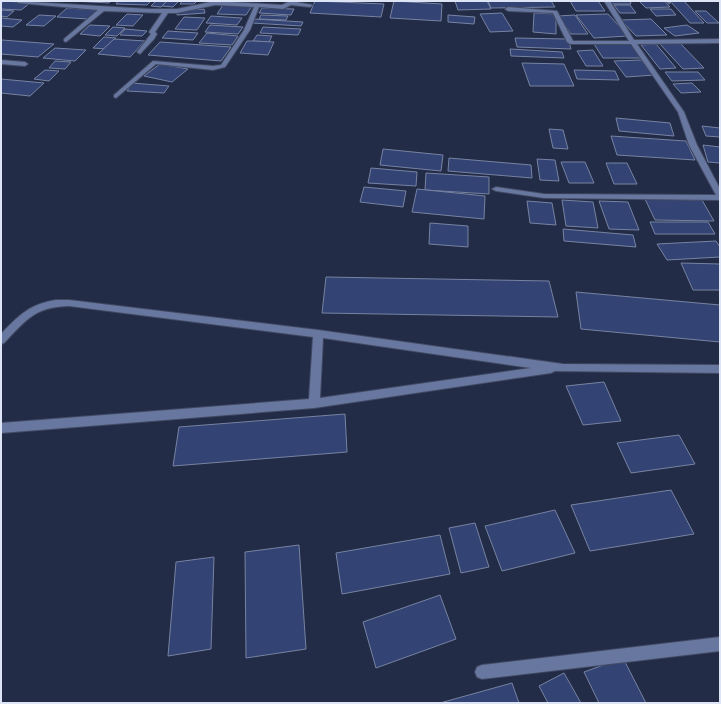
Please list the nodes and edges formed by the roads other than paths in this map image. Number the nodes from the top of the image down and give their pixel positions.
1 (18, 1) edge
2 (607, 1) edge
3 (290, 2) edge
4 (56, 3) edge
5 (310, 5) dead end
6 (257, 6) junction
7 (103, 9) junction
8 (508, 9) dead end
9 (166, 11) junction
10 (66, 40) dead end
11 (720, 41) edge
12 (634, 43) junction
13 (140, 52) dead end
14 (1, 62) edge
15 (25, 64) dead end
16 (116, 96) dead end
17 (496, 189) dead end
18 (720, 197) edge
19 (318, 334) junction
20 (1, 340) edge
21 (563, 368) junction
22 (720, 369) edge
23 (314, 403) junction
24 (1, 428) edge
25 (720, 644) edge
26 (482, 672) dead end

1 - 4 street
2 - 12 street
3 - 5 street
3 - 6 street
4 - 7 street
6 - 9 street
6 - 16 street
7 - 9 street
7 - 10 street
8 - 12 street
9 - 13 street
11 - 12 street
12 - 18 street
14 - 15 street
17 - 18 street
19 - 20 street
19 - 21 street
19 - 23 street
21 - 22 street
21 - 23 street
23 - 24 street
25 - 26 street

